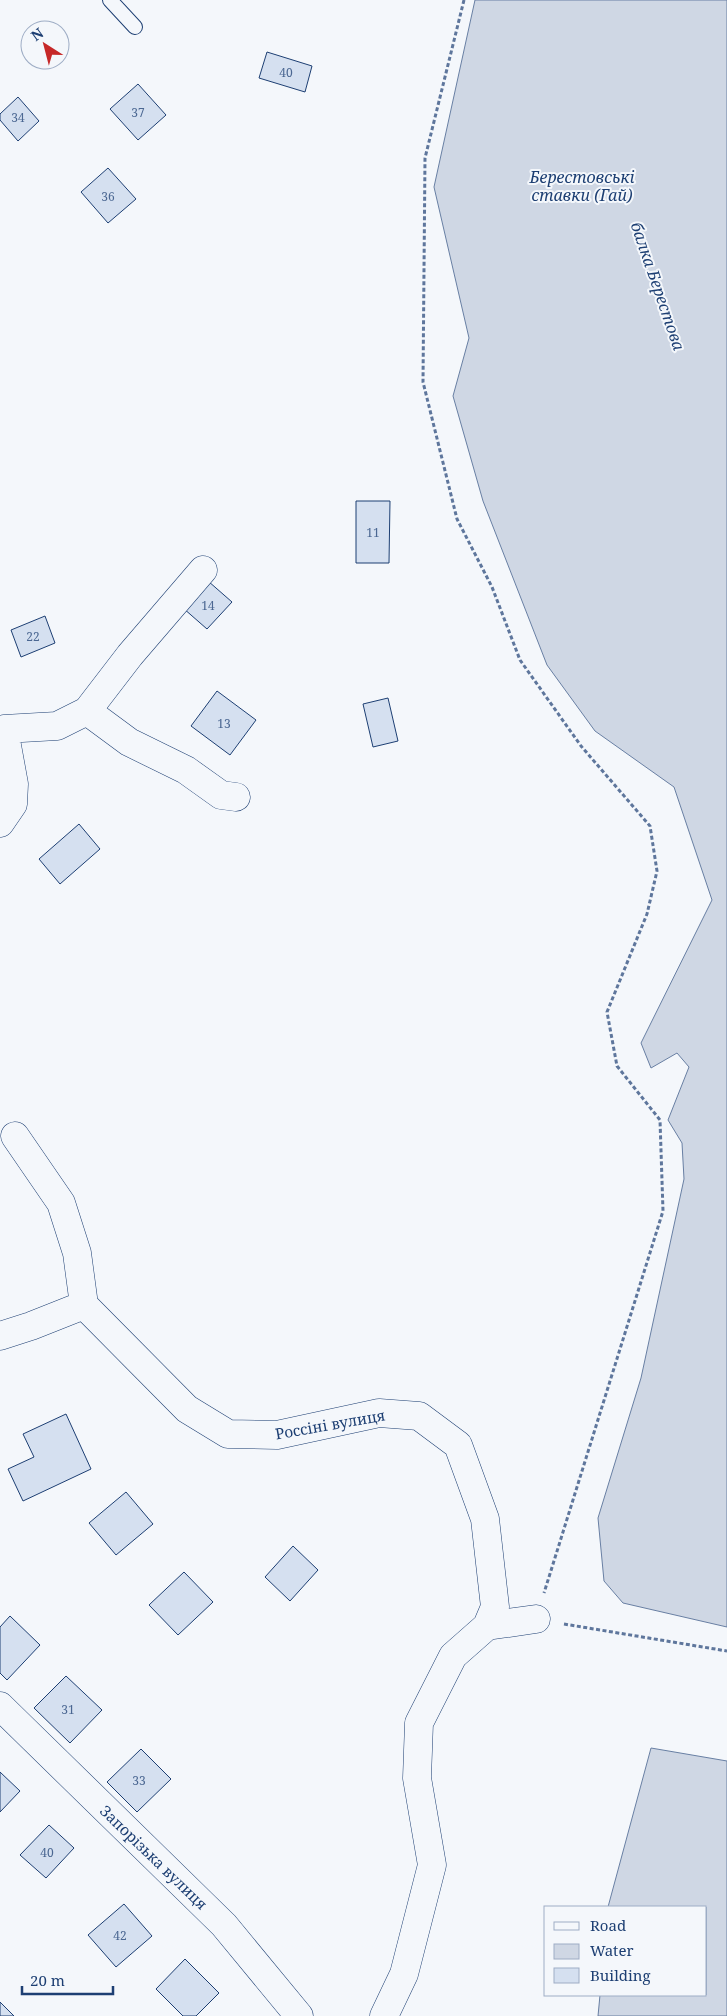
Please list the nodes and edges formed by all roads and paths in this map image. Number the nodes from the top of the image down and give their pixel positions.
1 (110, 0) edge
2 (464, 0) edge
3 (135, 27) dead end
4 (203, 570) dead end
5 (87, 711) junction
6 (2, 726) edge
7 (236, 796) dead end
8 (0, 822) edge
9 (15, 1136) dead end
10 (84, 1305) junction
11 (0, 1336) edge
12 (536, 1619) junction
13 (487, 1626) junction
14 (727, 1651) edge
15 (0, 1706) edge
16 (299, 2016) edge
17 (384, 2016) edge

1 - 3 lane
2 - 12 path
4 - 5 street
5 - 6 street
5 - 7 street
6 - 8 street
9 - 10 street
10 - 11 street
10 - 13 street, Россіні вулиця
12 - 13 street
12 - 14 path
13 - 17 street
15 - 16 street, Запорізька вулиця

